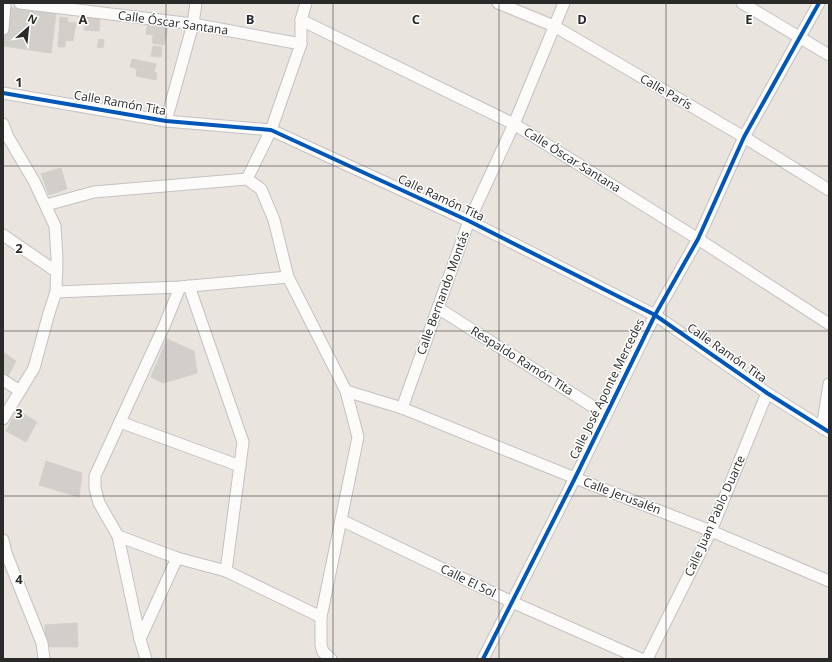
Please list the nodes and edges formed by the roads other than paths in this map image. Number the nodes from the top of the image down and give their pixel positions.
1 (5, 3) edge
2 (20, 3) edge
3 (196, 3) edge
4 (306, 3) edge
5 (498, 3) edge
6 (564, 3) edge
7 (742, 3) edge
8 (819, 3) edge
9 (4, 17) edge
10 (301, 20) junction
11 (193, 24) junction
12 (554, 26) junction
13 (3, 29) edge
14 (799, 37) junction
15 (301, 44) junction
16 (829, 55) edge
17 (3, 93) edge
18 (166, 121) junction
19 (3, 124) edge
20 (514, 124) junction
21 (272, 130) junction
22 (744, 137) junction
23 (247, 179) junction
24 (829, 190) edge
25 (46, 205) junction
26 (469, 221) junction
27 (3, 235) edge
28 (698, 239) junction
29 (57, 272) junction
30 (288, 277) junction
31 (184, 286) junction
32 (56, 292) junction
33 (438, 308) junction
34 (655, 315) junction
35 (829, 324) edge
36 (3, 380) edge
37 (829, 384) edge
38 (20, 391) junction
39 (346, 391) junction
40 (767, 393) junction
41 (402, 408) junction
42 (606, 414) junction
43 (3, 419) edge
44 (120, 422) junction
45 (825, 430) edge
46 (240, 466) junction
47 (575, 478) junction
48 (341, 520) junction
49 (711, 531) junction
50 (118, 536) junction
51 (3, 540) edge
52 (177, 558) junction
53 (226, 572) junction
54 (829, 581) edge
55 (512, 602) junction
56 (321, 616) junction
57 (140, 639) junction
58 (44, 659) edge
59 (141, 659) edge
60 (147, 659) edge
61 (331, 659) edge
62 (483, 659) edge
63 (641, 659) edge
64 (647, 659) edge

1 - 9 street
2 - 11 street, Calle Óscar Santana
3 - 11 street
4 - 10 street
5 - 12 street, Calle París
6 - 12 street, Calle Bernando Montás
7 - 14 street
8 - 14 street, Calle José Aponte Mercedes
9 - 13 street
10 - 15 street
10 - 20 street, Calle Óscar Santana
11 - 15 street, Calle Óscar Santana
11 - 18 street
12 - 20 street, Calle Bernando Montás
12 - 22 street, Calle París
14 - 16 street
14 - 22 street, Calle José Aponte Mercedes
15 - 21 street
17 - 18 street, Calle Ramón Tita
18 - 21 street, Calle Ramón Tita
19 - 25 street
20 - 26 street, Calle Bernando Montás
20 - 28 street, Calle Óscar Santana
21 - 23 street
21 - 26 street, Calle Ramón Tita
22 - 24 street, Calle París
22 - 28 street, Calle José Aponte Mercedes
23 - 25 street
23 - 30 street
25 - 29 street
26 - 33 street, Calle Bernando Montás
26 - 34 street, Calle Ramón Tita
27 - 29 street
28 - 34 street, Calle José Aponte Mercedes
28 - 35 street, Calle Óscar Santana
29 - 32 street
30 - 31 street
30 - 39 street
31 - 32 street
31 - 44 street
31 - 46 street
32 - 38 street
33 - 41 street, Calle Bernando Montás
33 - 42 street, Respaldo Ramón Tita
34 - 40 street, Calle Ramón Tita
34 - 42 street, Calle José Aponte Mercedes
36 - 38 street
37 - 45 street
38 - 43 street
39 - 41 street, Calle Jerusalén
39 - 48 street
40 - 45 street, Calle Ramón Tita
40 - 49 street, Calle Juan Pablo Duarte
41 - 47 street, Calle Jerusalén
42 - 47 street, Calle José Aponte Mercedes
44 - 46 street
44 - 50 street
46 - 53 street
47 - 49 street, Calle Jerusalén
47 - 55 street, Calle José Aponte Mercedes
48 - 55 street, Calle El Sol
48 - 56 street
49 - 54 street, Calle Jerusalén
49 - 64 street, Calle Juan Pablo Duarte
50 - 52 street
50 - 57 street
51 - 58 street
52 - 53 street
52 - 57 street
53 - 56 street
55 - 62 street, Calle José Aponte Mercedes
55 - 63 street, Calle El Sol
56 - 61 street
57 - 60 street
59 - 60 street

